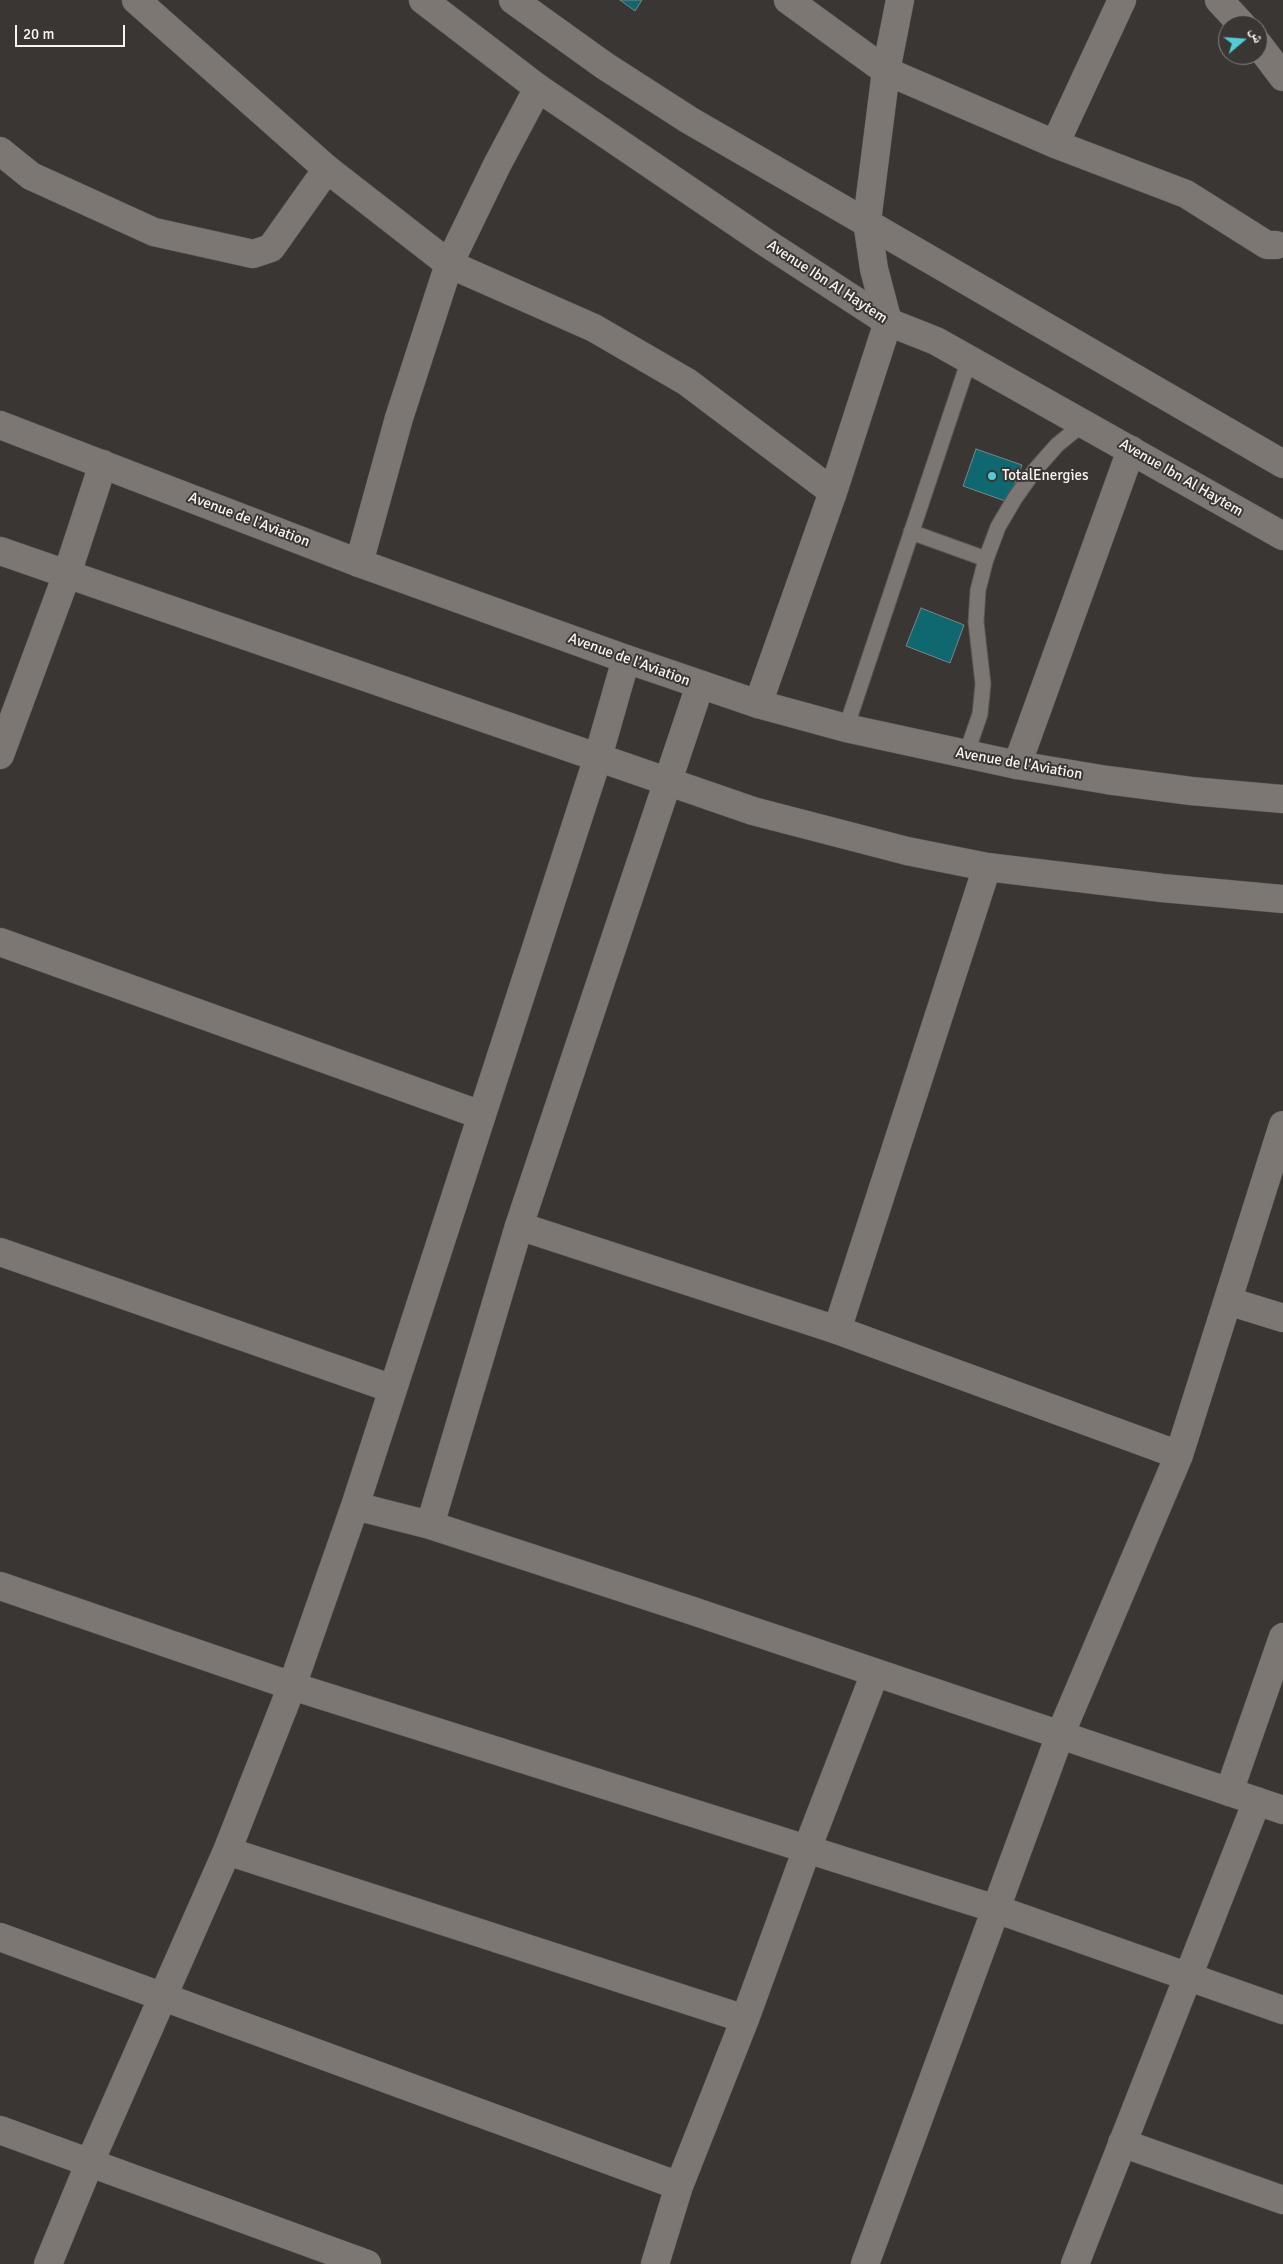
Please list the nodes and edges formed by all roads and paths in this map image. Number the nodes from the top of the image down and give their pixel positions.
1 (136, 0) edge
2 (423, 0) edge
3 (513, 0) edge
4 (788, 0) edge
5 (900, 0) edge
6 (1122, 0) edge
7 (1220, 0) edge
8 (1233, 15) edge
9 (1268, 57) edge
10 (886, 71) junction
11 (1283, 77) edge
12 (538, 88) junction
13 (1055, 144) junction
14 (0, 151) edge
15 (327, 169) junction
16 (867, 221) junction
17 (1276, 245) dead end
18 (449, 264) junction
19 (888, 322) junction
20 (969, 360) junction
21 (1084, 423) junction
22 (0, 425) edge
23 (1131, 450) junction
24 (103, 464) junction
25 (1283, 464) edge
26 (833, 492) junction
27 (911, 532) junction
28 (1283, 536) edge
29 (0, 551) edge
30 (986, 559) junction
31 (359, 563) junction
32 (67, 574) junction
33 (626, 659) junction
34 (700, 685) junction
35 (758, 704) junction
36 (846, 728) junction
37 (0, 755) edge
38 (966, 756) junction
39 (598, 757) junction
40 (1017, 765) junction
41 (668, 782) junction
42 (1283, 799) edge
43 (987, 867) junction
44 (1283, 899) edge
45 (0, 942) edge
46 (481, 1116) junction
47 (1283, 1126) edge
48 (519, 1226) junction
49 (0, 1252) edge
50 (1228, 1301) junction
51 (1283, 1318) edge
52 (837, 1330) junction
53 (393, 1389) junction
54 (1179, 1455) junction
55 (355, 1506) junction
56 (430, 1525) junction
57 (0, 1586) edge
58 (1283, 1638) edge
59 (876, 1673) junction
60 (292, 1686) junction
61 (1060, 1735) junction
62 (1229, 1792) junction
63 (1257, 1801) junction
64 (1283, 1810) edge
65 (808, 1849) junction
66 (227, 1851) junction
67 (996, 1910) junction
68 (0, 1937) edge
69 (1188, 1976) junction
70 (163, 1998) junction
71 (1283, 2010) edge
72 (745, 2019) junction
73 (0, 2130) edge
74 (1122, 2143) junction
75 (90, 2162) junction
76 (680, 2186) junction
77 (1283, 2200) edge
78 (663, 2262) edge
79 (48, 2264) edge
80 (367, 2264) edge
81 (865, 2264) edge
82 (1075, 2264) edge

1 - 15 street
2 - 12 street, Avenue Ibn Al Haytem
3 - 16 street
4 - 10 street
5 - 10 street
6 - 13 street
7 - 8 street
9 - 11 street
10 - 13 street
10 - 16 street
12 - 18 street
12 - 19 street, Avenue Ibn Al Haytem
13 - 17 street
14 - 15 street
15 - 18 street
16 - 19 street
16 - 25 street
18 - 26 street
18 - 31 street
19 - 20 street, Avenue Ibn Al Haytem
19 - 26 street
20 - 21 street, Avenue Ibn Al Haytem
20 - 27 lane
21 - 23 street, Avenue Ibn Al Haytem
21 - 30 lane
22 - 24 street, Avenue de l'Aviation
23 - 28 street, Avenue Ibn Al Haytem
23 - 40 street
24 - 31 street, Avenue de l'Aviation
24 - 32 street
26 - 35 street
27 - 30 lane
27 - 36 lane
29 - 32 street
30 - 38 lane
31 - 33 street, Avenue de l'Aviation
32 - 37 street
32 - 39 street
33 - 34 street, Avenue de l'Aviation
33 - 39 street
34 - 35 street, Avenue de l'Aviation
34 - 41 street
35 - 36 street, Avenue de l'Aviation
36 - 38 street, Avenue de l'Aviation
38 - 40 street, Avenue de l'Aviation
39 - 41 street
39 - 46 street
40 - 42 street, Avenue de l'Aviation
41 - 43 street
41 - 48 street
43 - 44 street
43 - 52 street
45 - 46 street
46 - 53 street
47 - 50 street
48 - 52 street
48 - 56 street
49 - 53 street
50 - 51 street
50 - 54 street
52 - 54 street
53 - 55 street
54 - 61 street
55 - 56 street
55 - 60 street
56 - 59 street
57 - 60 street
58 - 62 street
59 - 61 street
59 - 65 street
60 - 65 street
60 - 66 street
61 - 62 street
61 - 67 street
62 - 63 street
63 - 64 street
63 - 69 street
65 - 67 street
65 - 72 street
66 - 70 street
66 - 72 street
67 - 69 street
67 - 81 street
68 - 70 street
69 - 71 street
69 - 74 street
70 - 75 street
70 - 76 street
72 - 76 street
73 - 75 street
74 - 77 street
74 - 82 street
75 - 79 street
75 - 80 street
76 - 78 street

